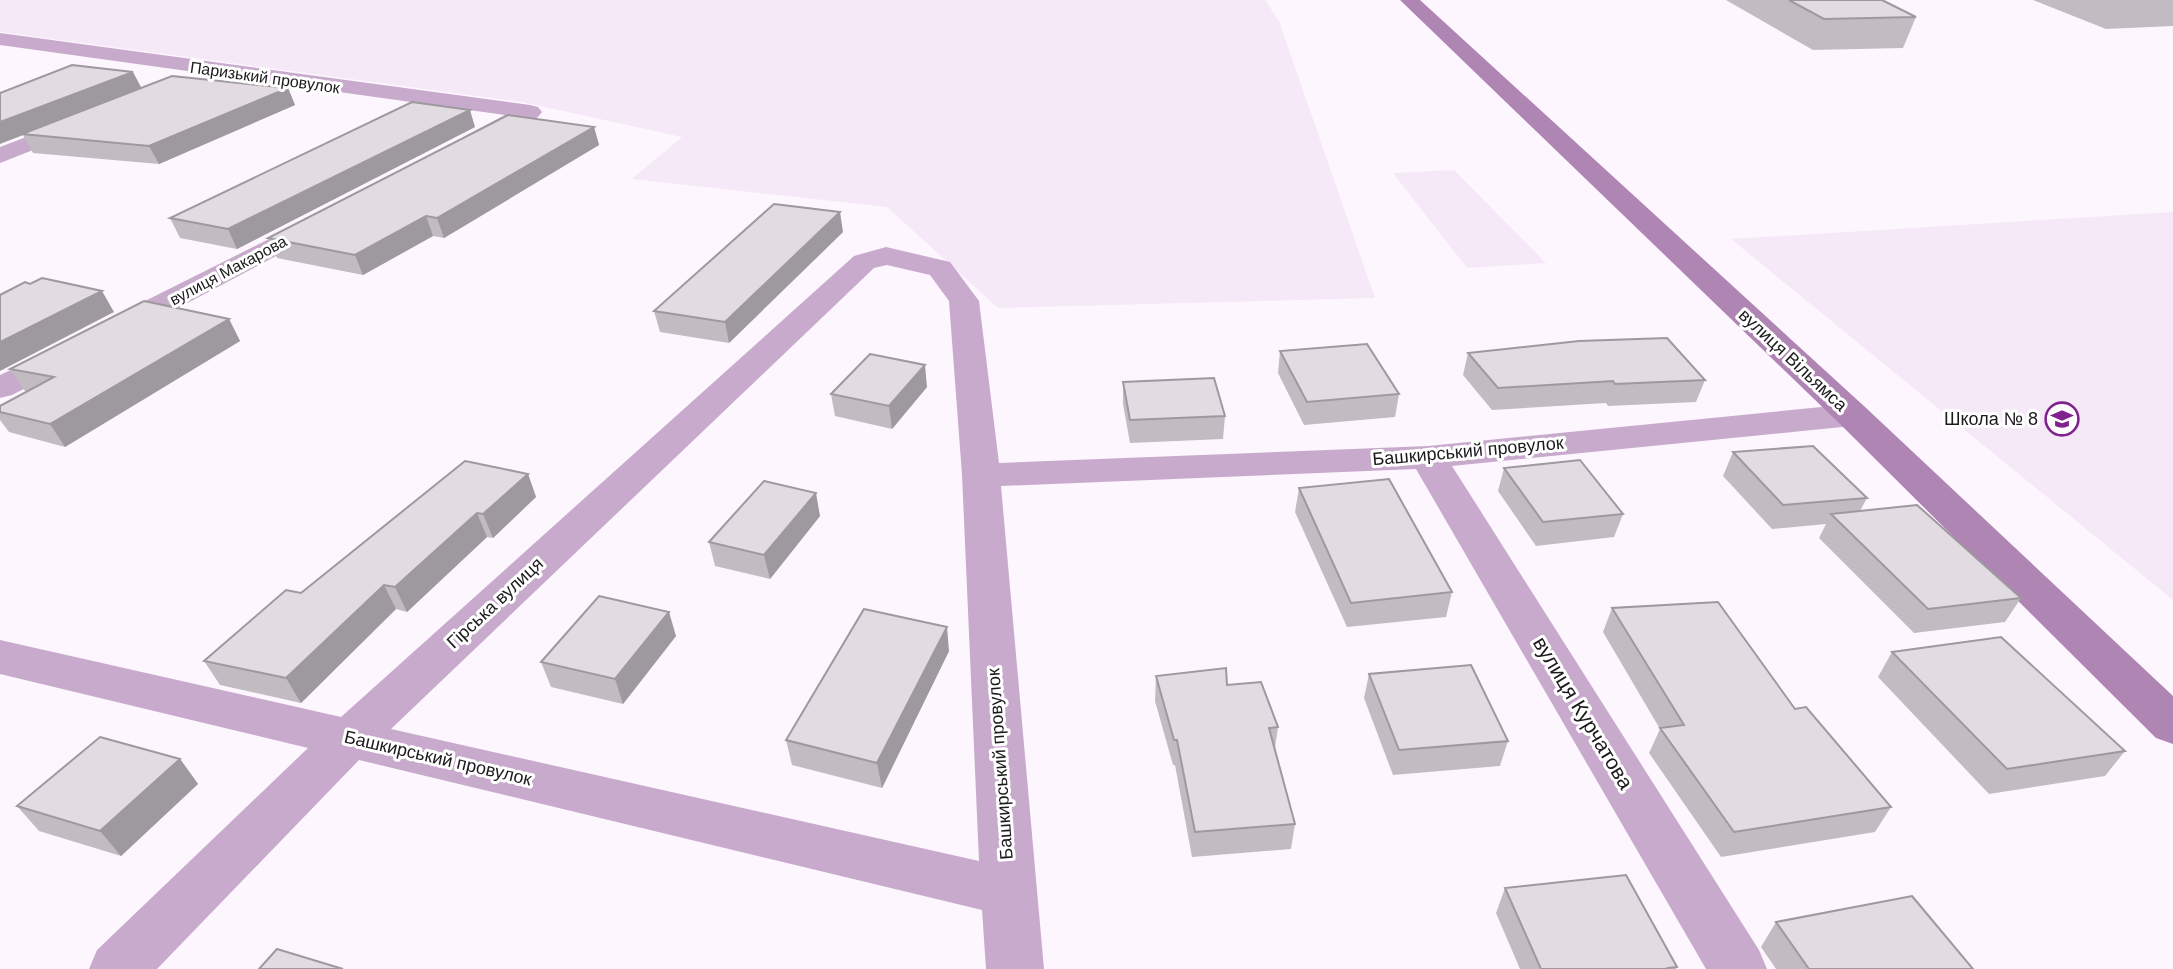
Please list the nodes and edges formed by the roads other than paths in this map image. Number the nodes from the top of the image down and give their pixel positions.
1 (1409, 0) edge
2 (0, 39) edge
3 (211, 71) junction
4 (174, 86) edge
5 (99, 116) edge
6 (456, 151) edge
7 (0, 156) edge
8 (345, 209) edge
9 (0, 388) edge
10 (1852, 415) junction
11 (1428, 457) junction
12 (981, 475) junction
13 (0, 657) edge
14 (2173, 725) edge
15 (351, 737) junction
16 (1008, 892) junction
17 (118, 969) edge
18 (1015, 969) edge
19 (1738, 969) edge

1 - 10 street, вулиця Вільямса
2 - 3 street, Паризький провулок
3 - 4 street
3 - 6 street, Паризький провулок
5 - 7 street
8 - 9 street, вулиця Макарова
10 - 11 street, Башкирський провулок
10 - 14 street, вулиця Вільямса
11 - 12 street, Башкирський провулок
11 - 19 street, вулиця Курчатова
12 - 15 street, Гірська вулиця
12 - 16 street, Башкирський провулок
13 - 15 street, Башкирський провулок
15 - 16 street, Башкирський провулок
15 - 17 street, Гірська вулиця
16 - 18 street

